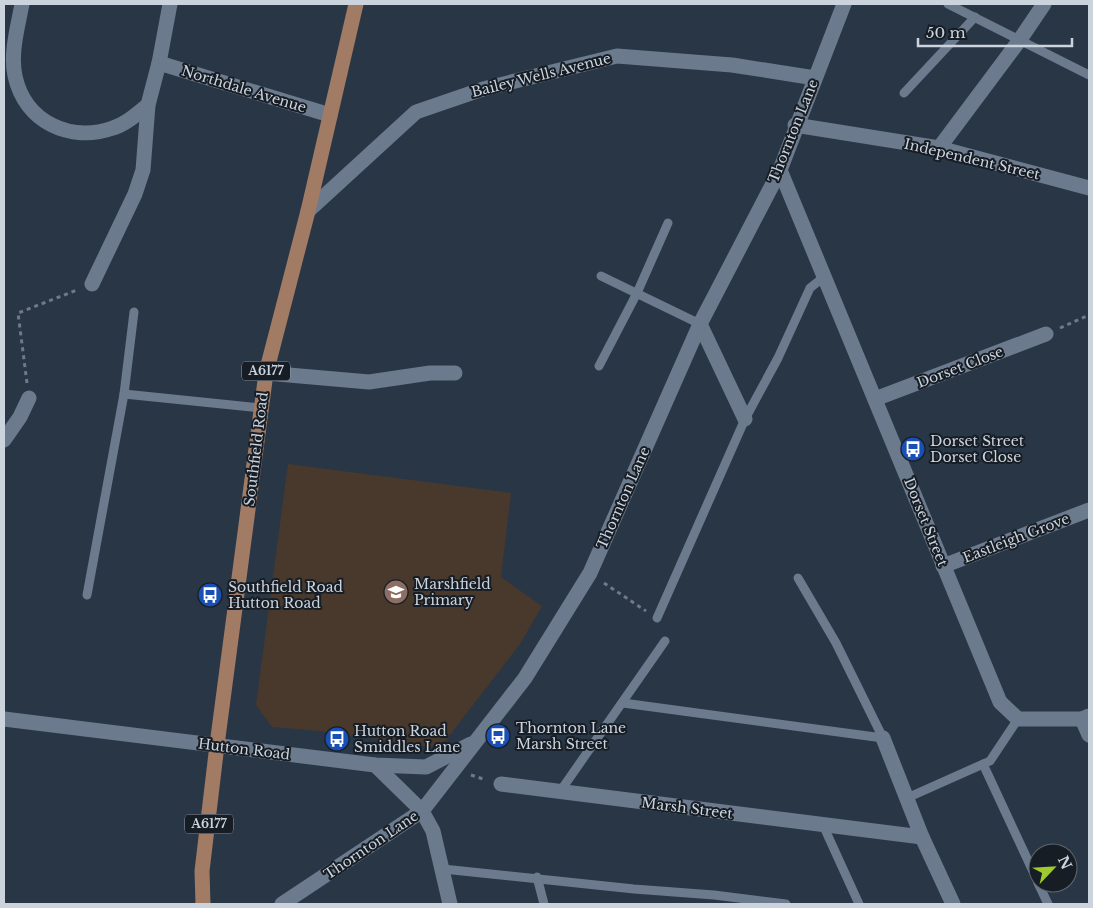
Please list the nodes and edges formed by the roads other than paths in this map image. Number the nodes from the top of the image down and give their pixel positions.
1 (22, 4) edge
2 (170, 4) edge
3 (356, 4) edge
4 (844, 4) edge
5 (948, 4) edge
6 (1044, 4) edge
7 (975, 18) junction
8 (1020, 42) junction
9 (159, 63) junction
10 (1089, 75) edge
11 (815, 78) junction
12 (904, 93) dead end
13 (148, 105) junction
14 (330, 115) junction
15 (795, 125) junction
16 (939, 148) junction
17 (780, 170) junction
18 (1089, 188) edge
19 (308, 211) junction
20 (668, 223) dead end
21 (601, 276) dead end
22 (824, 277) junction
23 (92, 284) road end
24 (637, 293) junction
25 (134, 312) dead end
26 (700, 324) junction
27 (1046, 334) road end
28 (599, 366) dead end
29 (266, 373) junction
30 (455, 373) dead end
31 (124, 394) junction
32 (29, 398) road end
33 (875, 399) junction
34 (262, 408) junction
35 (745, 420) junction
36 (4, 440) edge
37 (1089, 510) edge
38 (944, 566) junction
39 (798, 578) dead end
40 (87, 595) dead end
41 (657, 618) road end
42 (664, 641) dead end
43 (624, 703) junction
44 (1086, 718) edge
45 (4, 719) edge
46 (1018, 720) junction
47 (1089, 735) edge
48 (883, 738) junction
49 (478, 740) junction
50 (217, 745) junction
51 (983, 764) junction
52 (375, 766) junction
53 (501, 784) road end
54 (559, 792) junction
55 (907, 798) junction
56 (422, 810) junction
57 (823, 825) junction
58 (922, 837) junction
59 (1028, 861) edge
60 (443, 869) junction
61 (537, 878) junction
62 (204, 904) edge
63 (282, 904) edge
64 (450, 904) edge
65 (544, 904) edge
66 (786, 904) edge
67 (859, 904) edge
68 (953, 904) edge

1 - 13 street
2 - 9 street
3 - 14 main road, Southfield Road / A6177
4 - 11 street, Thornton Lane
5 - 7 lane
6 - 8 street
7 - 8 lane
7 - 12 lane
8 - 10 lane
8 - 16 street
9 - 13 street
9 - 14 street, Northdale Avenue
11 - 15 street, Thornton Lane
11 - 19 street, Bailey Wells Avenue
13 - 23 street
14 - 19 main road, Southfield Road / A6177
15 - 16 street, Independent Street
15 - 17 street, Thornton Lane
16 - 18 street, Independent Street
17 - 22 street, Dorset Street
17 - 26 street, Thornton Lane
19 - 29 main road, Southfield Road / A6177
20 - 24 lane
21 - 24 lane
22 - 33 street, Dorset Street
22 - 35 lane
24 - 26 lane
24 - 28 lane
25 - 31 lane
26 - 35 street
26 - 49 street, Thornton Lane
27 - 33 street, Dorset Close
29 - 30 street
29 - 34 main road, Southfield Road / A6177
31 - 34 lane
31 - 40 lane
32 - 36 street
33 - 38 street, Dorset Street
34 - 50 main road, Southfield Road / A6177
35 - 41 lane
37 - 38 street, Eastleigh Grove
38 - 46 street, Dorset Street
39 - 48 lane
42 - 43 lane
43 - 48 lane
43 - 54 lane
44 - 46 street
44 - 47 street
45 - 50 street, Hutton Road
46 - 51 lane
48 - 55 street
49 - 52 street, Hutton Road
49 - 56 street, Thornton Lane
50 - 52 street, Hutton Road
50 - 62 main road, Southfield Road / A6177
51 - 55 lane
51 - 59 lane
52 - 56 street
53 - 54 street, Marsh Street
54 - 57 street, Marsh Street
55 - 58 street
56 - 60 street
56 - 63 street, Thornton Lane
57 - 58 street, Marsh Street
57 - 67 lane
58 - 68 street
60 - 61 lane
60 - 64 street
61 - 65 lane
61 - 66 lane

